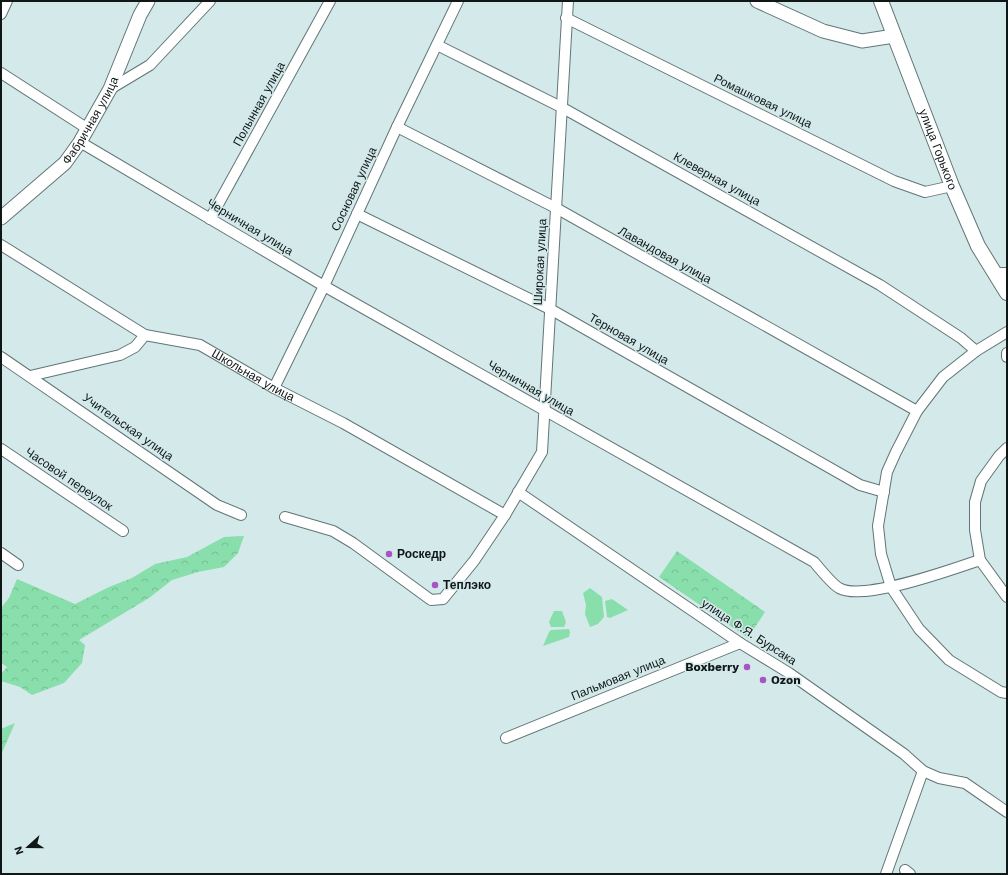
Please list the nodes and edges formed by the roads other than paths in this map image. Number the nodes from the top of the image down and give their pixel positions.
1 (7, 1) edge
2 (148, 1) edge
3 (210, 1) edge
4 (330, 1) edge
5 (458, 1) edge
6 (568, 1) edge
7 (756, 1) edge
8 (881, 1) edge
9 (1, 14) edge
10 (566, 18) junction
11 (894, 36) junction
12 (436, 45) junction
13 (1, 73) edge
14 (110, 89) junction
15 (561, 107) junction
16 (397, 127) junction
17 (88, 129) junction
18 (80, 142) junction
19 (952, 186) junction
20 (556, 208) junction
21 (357, 214) junction
22 (2, 215) edge
23 (210, 219) junction
24 (1, 245) edge
25 (1001, 273) edge
26 (324, 286) junction
27 (1007, 293) edge
28 (550, 309) junction
29 (1007, 332) edge
30 (145, 335) junction
31 (976, 351) junction
32 (1007, 353) edge
33 (1, 357) edge
34 (1007, 357) edge
35 (30, 376) junction
36 (274, 388) junction
37 (545, 411) junction
38 (917, 411) junction
39 (1007, 448) edge
40 (1, 449) edge
41 (518, 492) junction
42 (884, 492) junction
43 (241, 515) dead end
44 (505, 515) junction
45 (285, 517) dead end
46 (122, 531) dead end
47 (1, 553) edge
48 (980, 560) junction
49 (18, 565) dead end
50 (891, 587) junction
51 (1007, 597) edge
52 (740, 643) junction
53 (1007, 693) edge
54 (506, 738) dead end
55 (923, 771) junction
56 (1007, 812) edge
57 (886, 874) edge

1 - 9 street
2 - 14 street, Фабричная улица
3 - 14 street
4 - 23 street, Полынная улица
5 - 12 street, Сосновая улица
6 - 10 street, Широкая улица
7 - 11 street
8 - 11 main road, улица Горького
10 - 15 street, Широкая улица
10 - 19 street, Ромашковая улица
11 - 19 main road, улица Горького
12 - 15 street, Клеверная улица
12 - 16 street, Сосновая улица
13 - 17 street
14 - 17 street, Фабричная улица
15 - 20 street, Широкая улица
15 - 31 street, Клеверная улица
16 - 20 street, Лавандовая улица
16 - 21 street, Сосновая улица
17 - 18 street, Фабричная улица
18 - 22 street, Фабричная улица
18 - 23 street, Черничная улица
19 - 25 main road, улица Горького
20 - 28 street, Широкая улица
20 - 38 street, Лавандовая улица
21 - 26 street, Сосновая улица
21 - 28 street, Терновая улица
23 - 26 street, Черничная улица
24 - 30 street, Школьная улица
25 - 27 main road, улица Горького
26 - 36 street, Сосновая улица
26 - 37 street, Черничная улица
28 - 37 street, Широкая улица
28 - 42 street, Терновая улица
29 - 31 street
30 - 35 street
30 - 36 street, Школьная улица
31 - 38 street
32 - 34 street
33 - 35 street, Учительская улица
35 - 43 street, Учительская улица
36 - 44 street, Школьная улица
37 - 41 street, Широкая улица
37 - 50 street, Черничная улица
38 - 42 street
39 - 48 street
40 - 46 street, Часовой переулок
41 - 44 street, Широкая улица
41 - 52 street, улица Ф.Я. Бурсака
42 - 50 street
44 - 45 street, Широкая улица
47 - 49 street
48 - 50 street, Черничная улица
48 - 51 street
50 - 53 street
52 - 54 street, Пальмовая улица
52 - 55 street, улица Ф.Я. Бурсака
55 - 56 street, улица Ф.Я. Бурсака
55 - 57 street

